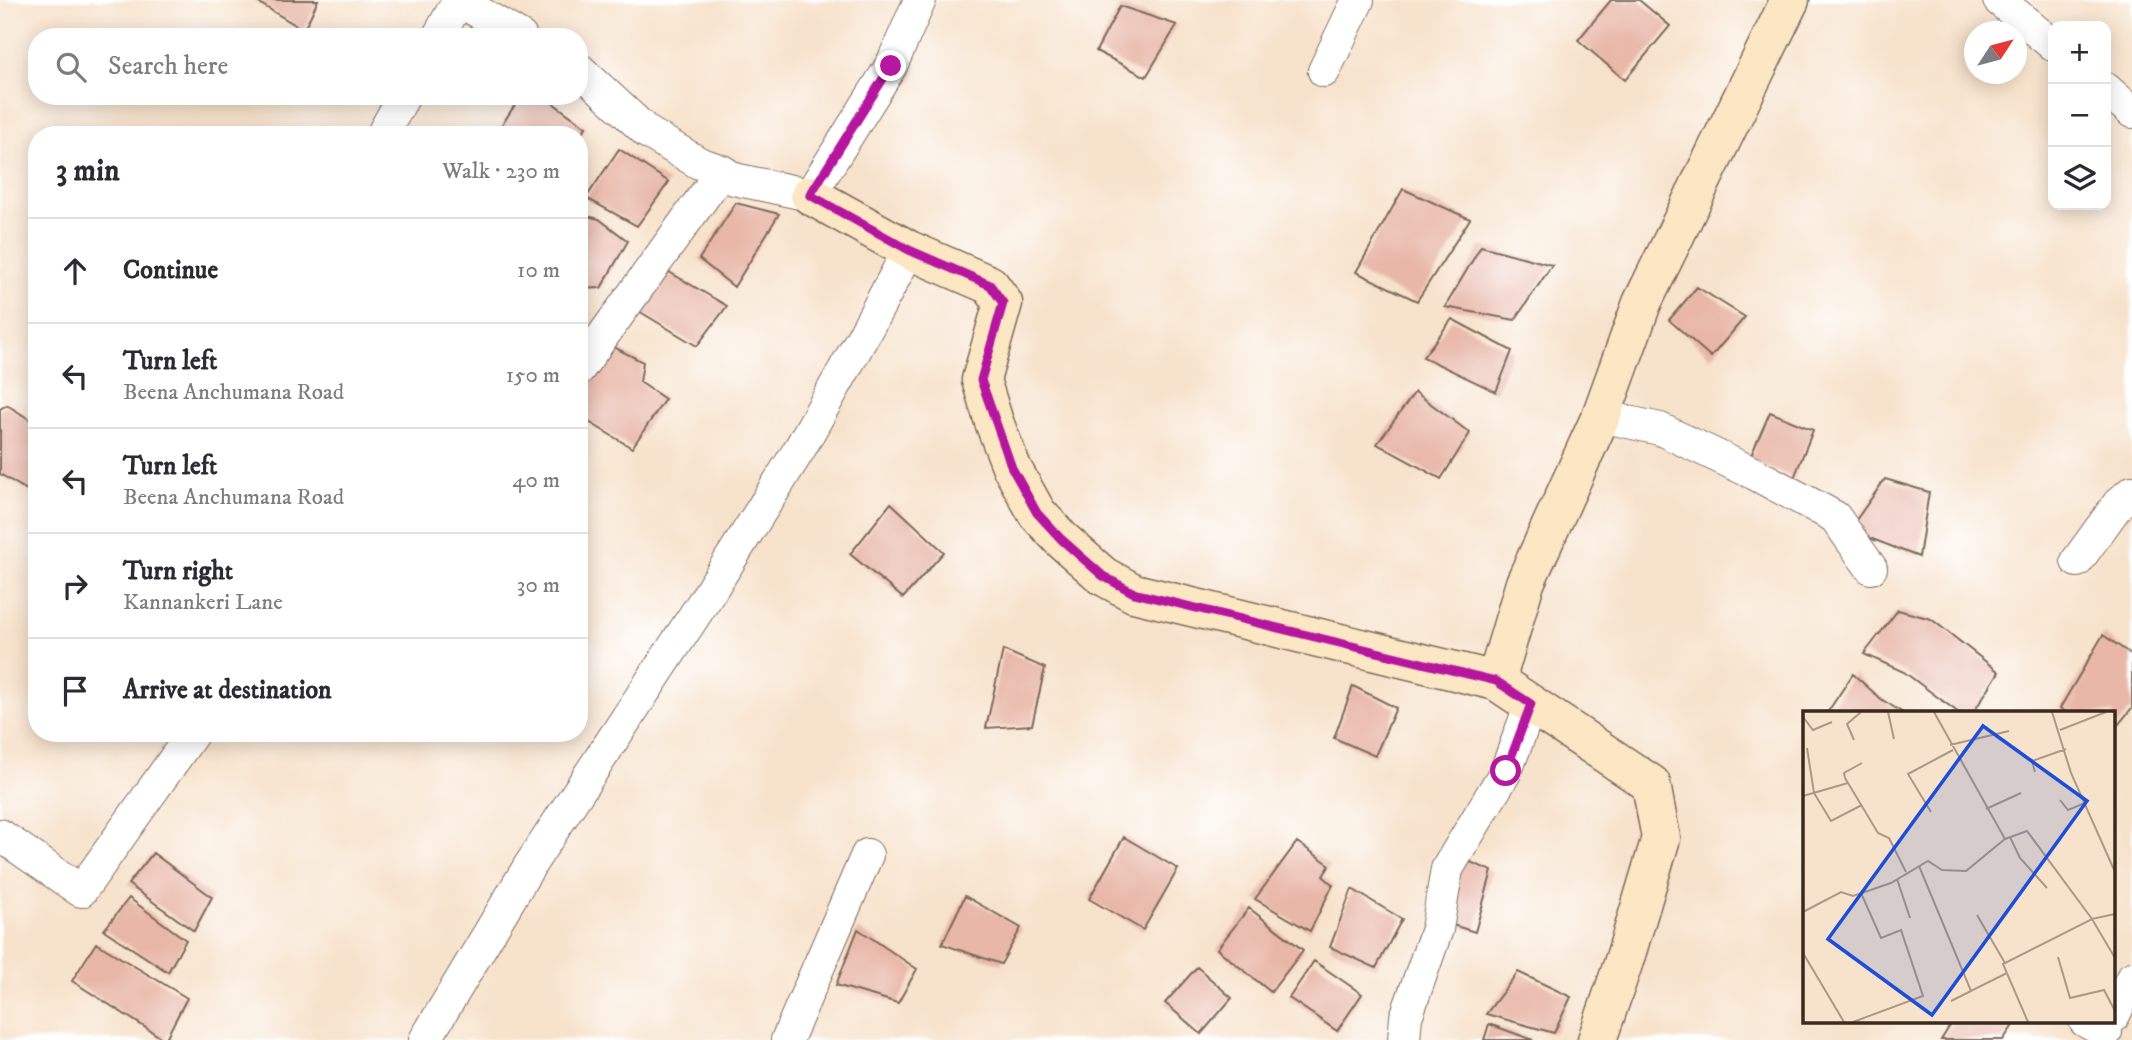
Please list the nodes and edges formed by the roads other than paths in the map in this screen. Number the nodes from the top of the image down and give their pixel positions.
1 (458, 0) edge
2 (920, 0) edge
3 (1358, 0) edge
4 (1790, 0) edge
5 (1999, 0) edge
6 (443, 28) edge
7 (506, 28) edge
8 (2048, 41) edge
9 (1325, 71) dead end
10 (588, 77) edge
11 (2111, 93) edge
12 (399, 105) edge
13 (2132, 112) edge
14 (387, 126) edge
15 (722, 171) junction
16 (810, 195) junction
17 (909, 250) junction
18 (588, 357) edge
19 (1601, 416) junction
20 (2132, 492) edge
21 (2077, 561) dead end
22 (1871, 568) dead end
23 (1496, 681) junction
24 (1531, 704) junction
25 (187, 742) edge
26 (0, 835) edge
27 (867, 855) dead end
28 (2132, 978) edge
29 (2114, 1008) edge
30 (425, 1040) edge
31 (787, 1040) edge
32 (1404, 1040) edge
33 (1597, 1040) edge

1 - 6 street
1 - 7 street
2 - 16 street
3 - 9 street
4 - 19 street
5 - 8 street
10 - 15 street
11 - 13 street
12 - 14 street
15 - 16 street
15 - 18 street
16 - 17 street
17 - 23 street
17 - 30 street
19 - 22 street
19 - 23 street
20 - 21 street
23 - 24 street
24 - 32 street
24 - 33 street
25 - 26 street
27 - 31 street
28 - 29 street

